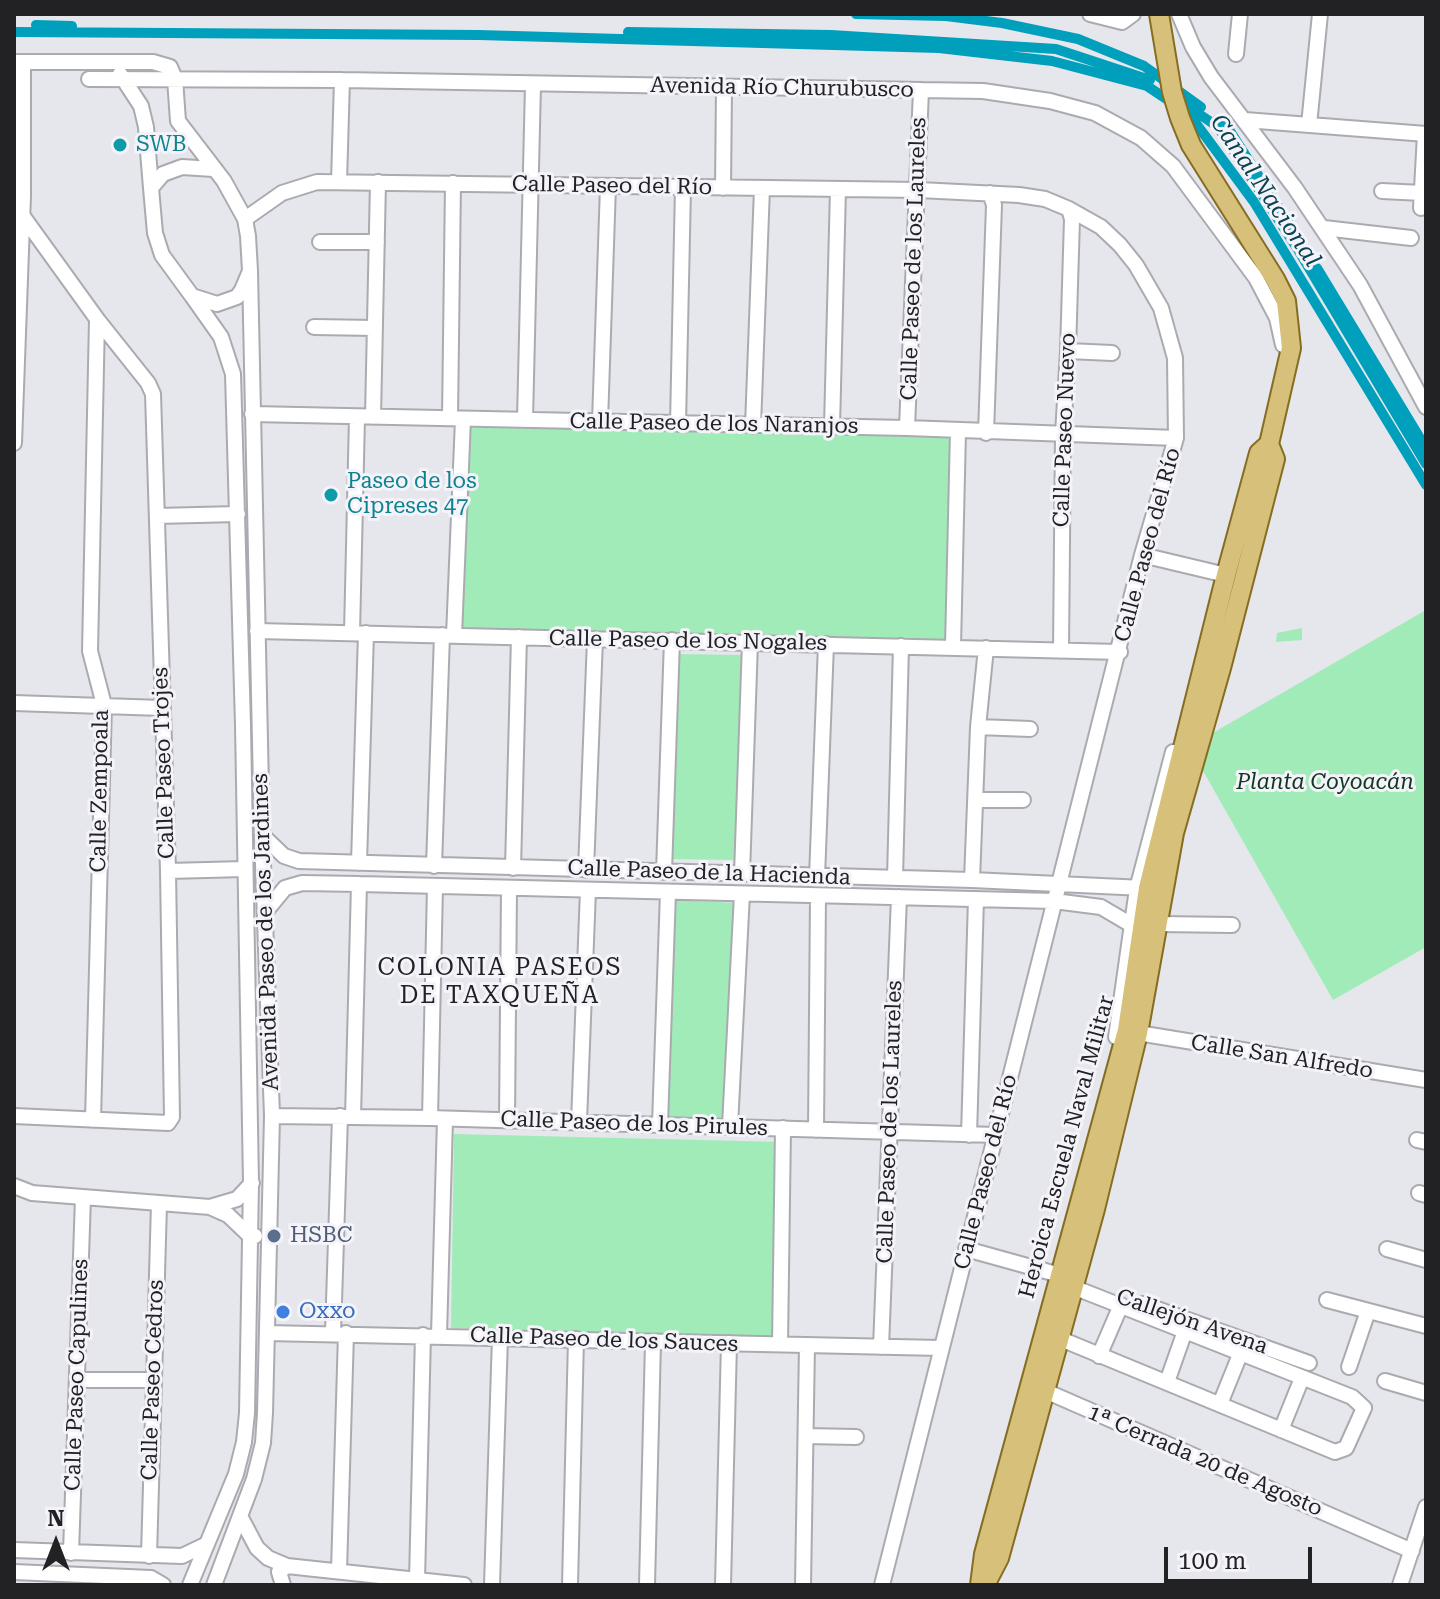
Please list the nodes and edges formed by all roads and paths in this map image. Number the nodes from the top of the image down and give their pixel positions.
1 (1090, 14) edge
2 (1133, 14) edge
3 (1159, 14) edge
4 (1179, 14) edge
5 (1240, 14) edge
6 (1320, 14) edge
7 (1236, 54) dead end
8 (110, 61) junction
9 (18, 62) edge
10 (89, 79) dead end
11 (175, 79) junction
12 (124, 80) junction
13 (342, 80) junction
14 (533, 85) junction
15 (724, 88) junction
16 (921, 90) junction
17 (1245, 120) junction
18 (1309, 125) junction
19 (1426, 134) edge
20 (213, 169) junction
21 (339, 182) junction
22 (378, 182) junction
23 (453, 183) junction
24 (531, 185) junction
25 (608, 186) junction
26 (683, 187) junction
27 (151, 188) junction
28 (723, 188) junction
29 (762, 188) junction
30 (838, 189) junction
31 (919, 190) junction
32 (1423, 190) edge
33 (1382, 191) dead end
34 (990, 193) junction
35 (18, 196) edge
36 (1069, 209) junction
37 (22, 215) junction
38 (245, 219) junction
39 (1324, 228) junction
40 (1411, 238) dead end
41 (320, 242) dead end
42 (377, 242) junction
43 (250, 271) junction
44 (192, 296) junction
45 (97, 319) junction
46 (314, 327) dead end
47 (375, 328) junction
48 (1068, 351) junction
49 (1112, 353) dead end
50 (1284, 380) junction
51 (1426, 407) edge
52 (252, 414) junction
53 (357, 417) junction
54 (373, 417) junction
55 (456, 418) junction
56 (525, 420) junction
57 (600, 422) junction
58 (678, 424) junction
59 (753, 426) junction
60 (832, 427) junction
61 (907, 428) junction
62 (958, 431) junction
63 (986, 433) junction
64 (1063, 434) junction
65 (1176, 438) junction
66 (14, 443) edge
67 (1269, 444) junction
68 (238, 514) junction
69 (157, 516) junction
70 (1142, 555) junction
71 (1223, 574) junction
72 (257, 631) junction
73 (359, 633) junction
74 (448, 636) junction
75 (519, 637) junction
76 (595, 639) junction
77 (672, 640) junction
78 (750, 642) junction
79 (826, 644) junction
80 (901, 646) junction
81 (953, 647) junction
82 (986, 648) junction
83 (1061, 651) junction
84 (1120, 652) junction
85 (14, 703) edge
86 (104, 705) junction
87 (162, 708) junction
88 (261, 724) junction
89 (243, 725) junction
90 (978, 727) junction
91 (1030, 729) dead end
92 (244, 765) junction
93 (261, 765) junction
94 (976, 800) junction
95 (1023, 800) dead end
96 (262, 835) junction
97 (299, 861) junction
98 (359, 863) junction
99 (434, 866) junction
100 (453, 866) junction
101 (513, 868) junction
102 (245, 869) junction
103 (586, 870) junction
104 (168, 871) junction
105 (664, 872) junction
106 (742, 874) junction
107 (817, 877) junction
108 (873, 878) junction
109 (895, 878) junction
110 (918, 879) junction
111 (972, 880) junction
112 (302, 883) junction
113 (1058, 883) junction
114 (359, 884) junction
115 (435, 886) junction
116 (452, 887) junction
117 (509, 888) junction
118 (1150, 888) junction
119 (588, 890) junction
120 (668, 892) junction
121 (742, 894) junction
122 (818, 896) junction
123 (873, 897) junction
124 (899, 897) junction
125 (918, 898) junction
126 (976, 899) junction
127 (1054, 901) junction
128 (266, 911) junction
129 (1232, 925) dead end
130 (1143, 926) junction
131 (249, 989) junction
132 (268, 989) junction
133 (250, 1026) junction
134 (269, 1027) junction
135 (1138, 1033) junction
136 (1426, 1080) edge
137 (14, 1116) edge
138 (272, 1116) junction
139 (346, 1117) junction
140 (430, 1118) junction
141 (445, 1119) junction
142 (93, 1120) junction
143 (507, 1120) junction
144 (579, 1122) junction
145 (660, 1124) junction
146 (730, 1126) junction
147 (783, 1128) junction
148 (816, 1130) junction
149 (890, 1132) junction
150 (969, 1135) junction
151 (996, 1135) junction
152 (251, 1183) junction
153 (270, 1184) junction
154 (14, 1186) edge
155 (32, 1193) junction
156 (83, 1197) junction
157 (14, 1201) edge
158 (159, 1204) junction
159 (210, 1207) junction
160 (249, 1235) junction
161 (270, 1236) junction
162 (966, 1249) junction
163 (1387, 1249) dead end
164 (1426, 1260) edge
165 (1067, 1279) junction
166 (1327, 1300) dead end
167 (1121, 1305) junction
168 (1368, 1311) junction
169 (1426, 1326) edge
170 (1185, 1331) junction
171 (267, 1333) junction
172 (339, 1333) junction
173 (423, 1335) junction
174 (439, 1335) junction
175 (1051, 1335) junction
176 (500, 1337) junction
177 (576, 1339) junction
178 (653, 1342) junction
179 (729, 1343) junction
180 (780, 1344) junction
181 (807, 1345) junction
182 (881, 1347) junction
183 (940, 1348) junction
184 (1241, 1352) junction
185 (1099, 1356) junction
186 (1309, 1363) dead end
187 (1349, 1367) dead end
188 (1302, 1378) junction
189 (79, 1380) junction
190 (152, 1380) junction
191 (1385, 1381) dead end
192 (1167, 1382) junction
193 (1043, 1390) junction
194 (1426, 1393) edge
195 (1220, 1404) junction
196 (1281, 1430) junction
197 (806, 1436) junction
198 (856, 1437) dead end
199 (1426, 1507) edge
200 (240, 1516) junction
201 (208, 1544) junction
202 (14, 1550) edge
203 (1412, 1551) junction
204 (71, 1553) junction
205 (154, 1556) junction
206 (287, 1566) junction
207 (339, 1571) junction
208 (14, 1572) edge
209 (68, 1580) edge
210 (417, 1580) junction
211 (157, 1581) edge
212 (190, 1585) edge
213 (214, 1585) edge
214 (283, 1585) edge
215 (464, 1585) edge
216 (492, 1585) edge
217 (570, 1585) edge
218 (647, 1585) edge
219 (723, 1585) edge
220 (803, 1585) edge
221 (882, 1585) edge
222 (980, 1585) edge
223 (1400, 1585) edge

1 - 2 street
3 - 50 main road, Heroica Escuela Naval Militar
4 - 17 street
5 - 7 street
6 - 18 street
8 - 9 street
8 - 11 street
8 - 12 street
9 - 35 street
10 - 12 street, Avenida Río Churubusco
11 - 12 street, Avenida Río Churubusco
11 - 13 street, Avenida Río Churubusco
11 - 20 street
12 - 27 street
13 - 14 street, Avenida Río Churubusco
13 - 21 street
14 - 15 street, Avenida Río Churubusco
14 - 24 street
15 - 16 street, Avenida Río Churubusco
15 - 28 street
16 - 31 street, Calle Paseo de los Laureles
16 - 50 street, Avenida Río Churubusco
17 - 18 street
17 - 39 street
18 - 19 street
19 - 32 street
20 - 27 street
20 - 38 street
21 - 22 street, Calle Paseo del Río
21 - 38 street, Calle Paseo del Río
22 - 23 street, Calle Paseo del Río
22 - 42 street
23 - 24 street, Calle Paseo del Río
23 - 55 street
24 - 25 street, Calle Paseo del Río
24 - 56 street
25 - 26 street, Calle Paseo del Río
25 - 57 street
26 - 28 street, Calle Paseo del Río
26 - 58 street
27 - 44 street
28 - 29 street, Calle Paseo del Río
29 - 30 street, Calle Paseo del Río
29 - 59 street
30 - 31 street, Calle Paseo del Río
30 - 60 street
31 - 34 street, Calle Paseo del Río
31 - 61 street, Calle Paseo de los Laureles
32 - 33 street
34 - 36 street, Calle Paseo del Río
34 - 63 street
35 - 37 street
36 - 48 street, Calle Paseo Nuevo
36 - 65 street, Calle Paseo del Río
37 - 45 street
37 - 66 street
38 - 43 street
39 - 40 street
39 - 51 street
41 - 42 street
42 - 47 street
43 - 44 street
43 - 52 street, Avenida Paseo de los Jardines
44 - 68 street, Avenida Paseo de los Jardines
45 - 69 street, Calle Paseo Trojes
45 - 86 street, Calle Zempoala
46 - 47 street
47 - 54 street
48 - 49 street
48 - 64 street, Calle Paseo Nuevo
50 - 67 main road, Heroica Escuela Naval Militar
52 - 53 street, Calle Paseo de los Naranjos
52 - 72 street, Avenida Paseo de los Jardines
53 - 54 street, Calle Paseo de los Naranjos
53 - 73 street
54 - 55 street, Calle Paseo de los Naranjos
55 - 56 street, Calle Paseo de los Naranjos
55 - 74 street
56 - 57 street, Calle Paseo de los Naranjos
57 - 58 street, Calle Paseo de los Naranjos
58 - 59 street, Calle Paseo de los Naranjos
59 - 60 street, Calle Paseo de los Naranjos
60 - 61 street, Calle Paseo de los Naranjos
61 - 62 street, Calle Paseo de los Naranjos
62 - 63 street, Calle Paseo de los Naranjos
62 - 81 street
63 - 64 street, Calle Paseo de los Naranjos
64 - 65 street, Calle Paseo de los Naranjos
64 - 83 street, Calle Paseo Nuevo
65 - 70 street, Calle Paseo del Río
67 - 71 main road, Heroica Escuela Naval Militar
67 - 118 main road, Heroica Escuela Naval Militar
68 - 69 street
68 - 89 street, Avenida Paseo de los Jardines
69 - 87 street, Calle Paseo Trojes
70 - 71 street
70 - 84 street, Calle Paseo del Río
71 - 118 main road, Heroica Escuela Naval Militar
72 - 73 street, Calle Paseo de los Nogales
72 - 88 street, Avenida Paseo de los Jardines
73 - 74 street, Calle Paseo de los Nogales
73 - 98 street
74 - 75 street, Calle Paseo de los Nogales
74 - 99 street
75 - 76 street, Calle Paseo de los Nogales
75 - 101 street
76 - 77 street, Calle Paseo de los Nogales
76 - 103 street
77 - 78 street, Calle Paseo de los Nogales
77 - 105 street
78 - 79 street, Calle Paseo de los Nogales
78 - 106 street
79 - 80 street, Calle Paseo de los Nogales
79 - 107 street
80 - 81 street, Calle Paseo de los Nogales
80 - 109 street
81 - 82 street, Calle Paseo de los Nogales
82 - 83 street, Calle Paseo de los Nogales
82 - 90 street
83 - 84 street, Calle Paseo de los Nogales
84 - 113 street, Calle Paseo del Río
85 - 86 street
86 - 87 street
86 - 142 street, Calle Zempoala
87 - 104 street, Calle Paseo Trojes
88 - 89 street
88 - 93 street, Avenida Paseo de los Jardines
89 - 92 street, Avenida Paseo de los Jardines
90 - 91 street
90 - 94 street
92 - 93 street
92 - 102 street, Avenida Paseo de los Jardines
93 - 96 street, Avenida Paseo de los Jardines
94 - 95 street
94 - 111 street
96 - 97 street
96 - 128 street, Avenida Paseo de los Jardines
97 - 98 street, Calle Paseo de la Hacienda
97 - 112 street
98 - 99 street, Calle Paseo de la Hacienda
99 - 100 street, Calle Paseo de la Hacienda
100 - 101 street, Calle Paseo de la Hacienda
100 - 116 street
101 - 103 street, Calle Paseo de la Hacienda
102 - 104 street
102 - 131 street, Avenida Paseo de los Jardines
103 - 105 street, Calle Paseo de la Hacienda
104 - 142 street, Calle Paseo Trojes
105 - 106 street, Calle Paseo de la Hacienda
106 - 107 street, Calle Paseo de la Hacienda
107 - 108 street, Calle Paseo de la Hacienda
108 - 109 street, Calle Paseo de la Hacienda
108 - 123 street
109 - 110 street, Calle Paseo de la Hacienda
110 - 111 street, Calle Paseo de la Hacienda
110 - 125 street
111 - 113 street, Calle Paseo de la Hacienda
112 - 114 street, Calle Paseo de la Hacienda
112 - 128 street
113 - 118 street, Calle Paseo de la Hacienda
113 - 127 street, Calle Paseo del Río
114 - 115 street, Calle Paseo de la Hacienda
114 - 139 street
115 - 116 street, Calle Paseo de la Hacienda
115 - 140 street
116 - 117 street, Calle Paseo de la Hacienda
117 - 119 street, Calle Paseo de la Hacienda
117 - 143 street
118 - 130 main road, Heroica Escuela Naval Militar
118 - 130 street, Heroica Escuela Naval Militar
119 - 120 street, Calle Paseo de la Hacienda
119 - 144 street
120 - 121 street, Calle Paseo de la Hacienda
120 - 145 street
121 - 122 street, Calle Paseo de la Hacienda
121 - 146 street
122 - 123 street, Calle Paseo de la Hacienda
122 - 148 street
123 - 124 street, Calle Paseo de la Hacienda
124 - 125 street, Calle Paseo de la Hacienda
124 - 149 street, Calle Paseo de los Laureles
125 - 126 street, Calle Paseo de la Hacienda
126 - 127 street, Calle Paseo de la Hacienda
126 - 150 street
127 - 130 street, Calle Paseo de la Hacienda
127 - 151 street, Calle Paseo del Río
128 - 132 street, Avenida Paseo de los Jardines
129 - 130 street
130 - 135 main road, Heroica Escuela Naval Militar
130 - 165 main road, Heroica Escuela Naval Militar
131 - 132 street
131 - 133 street, Avenida Paseo de los Jardines
132 - 134 street, Avenida Paseo de los Jardines
133 - 134 street
133 - 152 street, Avenida Paseo de los Jardines
134 - 138 street, Avenida Paseo de los Jardines
135 - 136 street, Calle San Alfredo
135 - 165 main road, Heroica Escuela Naval Militar
137 - 142 street
138 - 139 street, Calle Paseo de los Pirules
138 - 153 street, Avenida Paseo de los Jardines
139 - 140 street, Calle Paseo de los Pirules
139 - 172 street
140 - 141 street, Calle Paseo de los Pirules
141 - 143 street, Calle Paseo de los Pirules
141 - 174 street
143 - 144 street, Calle Paseo de los Pirules
144 - 145 street, Calle Paseo de los Pirules
145 - 146 street, Calle Paseo de los Pirules
146 - 147 street, Calle Paseo de los Pirules
147 - 148 street, Calle Paseo de los Pirules
147 - 180 street
148 - 149 street, Calle Paseo de los Pirules
149 - 150 street, Calle Paseo de los Pirules
149 - 182 street, Calle Paseo de los Laureles
150 - 151 street, Calle Paseo de los Pirules
151 - 162 street, Calle Paseo del Río
152 - 153 street
152 - 159 street
152 - 160 street, Avenida Paseo de los Jardines
153 - 161 street, Avenida Paseo de los Jardines
154 - 155 street
155 - 156 street
155 - 157 street
156 - 158 street
156 - 189 street, Calle Paseo Capulines
158 - 159 street
158 - 190 street, Calle Paseo Cedros
159 - 160 street
160 - 161 street
160 - 201 street, Avenida Paseo de los Jardines
161 - 171 street, Avenida Paseo de los Jardines
162 - 165 street
162 - 183 street, Calle Paseo del Río
163 - 164 street
165 - 167 street
165 - 175 main road, Heroica Escuela Naval Militar
165 - 186 street, Callejón Avena
165 - 222 street, Heroica Escuela Naval Militar
166 - 168 street
167 - 170 street
167 - 185 street
168 - 169 street
168 - 187 street
170 - 184 street
170 - 192 street
171 - 172 street, Calle Paseo de los Sauces
171 - 200 street, Avenida Paseo de los Jardines
172 - 173 street, Calle Paseo de los Sauces
172 - 207 street
173 - 174 street, Calle Paseo de los Sauces
173 - 210 street
174 - 176 street, Calle Paseo de los Sauces
175 - 185 street
175 - 193 main road, Heroica Escuela Naval Militar
175 - 222 main road, Heroica Escuela Naval Militar
176 - 177 street, Calle Paseo de los Sauces
176 - 216 street
177 - 178 street, Calle Paseo de los Sauces
177 - 217 street
178 - 179 street, Calle Paseo de los Sauces
178 - 218 street
179 - 180 street, Calle Paseo de los Sauces
179 - 219 street
180 - 181 street, Calle Paseo de los Sauces
181 - 182 street, Calle Paseo de los Sauces
181 - 197 street
182 - 183 street, Calle Paseo de los Sauces
183 - 221 street, Calle Paseo del Río
184 - 188 street
184 - 195 street
185 - 192 street
188 - 196 street
188 - 196 street
189 - 190 street
189 - 204 street, Calle Paseo Capulines
190 - 205 street, Calle Paseo Cedros
191 - 194 street
192 - 195 street
193 - 203 street, 1ª Cerrada 20 de Agosto
193 - 222 main road, Heroica Escuela Naval Militar
195 - 196 street
197 - 198 street
197 - 220 street
199 - 203 street
200 - 206 street
200 - 213 street, Avenida Paseo de los Jardines
201 - 205 street
201 - 212 street, Avenida Paseo de los Jardines
202 - 204 street
203 - 223 street
204 - 205 street
205 - 211 street, Calle Paseo Cedros
206 - 207 street
206 - 214 street
207 - 210 street
208 - 209 street
209 - 211 street
210 - 215 street

